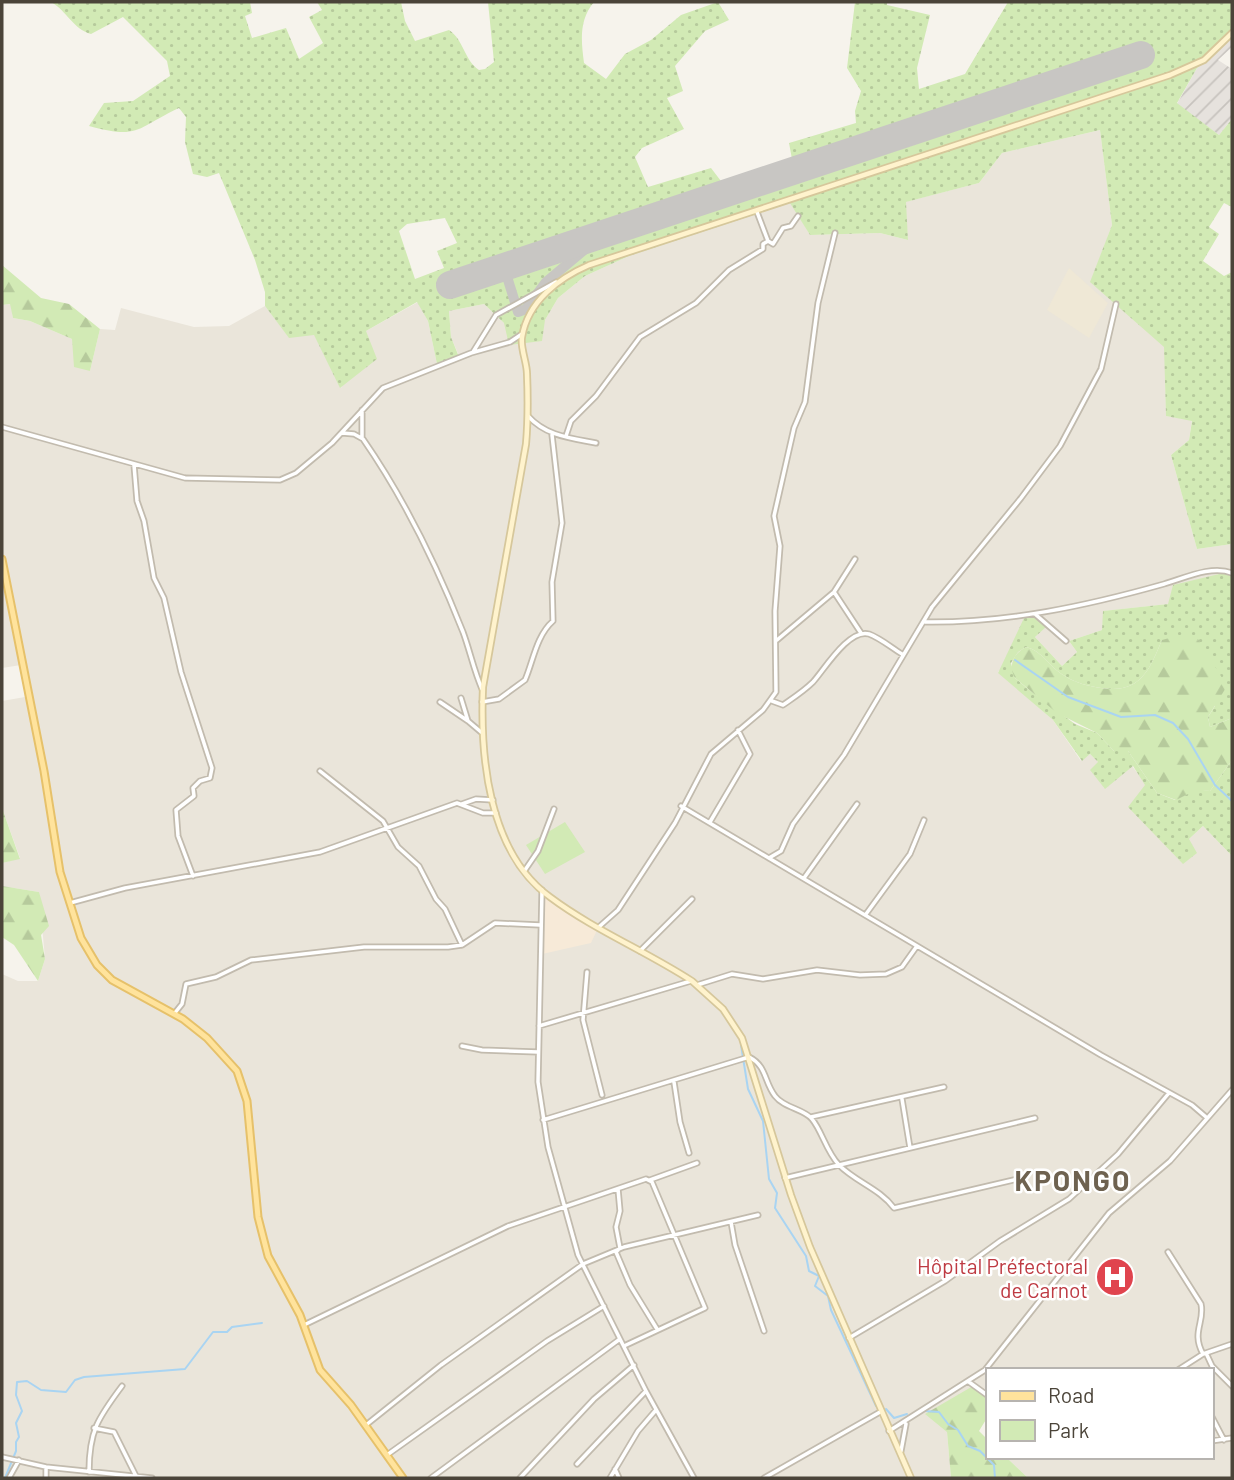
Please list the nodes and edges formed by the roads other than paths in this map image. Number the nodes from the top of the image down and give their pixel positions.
1 (1232, 33) edge
2 (757, 212) junction
3 (798, 216) dead end
4 (835, 233) dead end
5 (768, 241) junction
6 (556, 282) junction
7 (1116, 304) dead end
8 (522, 334) junction
9 (471, 353) junction
10 (362, 411) junction
11 (528, 416) junction
12 (2, 427) edge
13 (342, 433) junction
14 (552, 435) junction
15 (566, 436) junction
16 (363, 439) junction
17 (596, 443) dead end
18 (134, 465) junction
19 (855, 559) dead end
20 (2, 563) edge
21 (1232, 573) edge
22 (834, 592) junction
23 (1035, 614) junction
24 (925, 622) junction
25 (861, 633) junction
26 (777, 640) junction
27 (1066, 641) dead end
28 (902, 654) junction
29 (483, 691) junction
30 (461, 698) dead end
31 (770, 701) junction
32 (440, 702) dead end
33 (482, 702) junction
34 (468, 721) junction
35 (738, 730) junction
36 (481, 732) junction
37 (320, 771) dead end
38 (494, 800) junction
39 (462, 804) junction
40 (857, 804) dead end
41 (681, 806) junction
42 (554, 808) dead end
43 (496, 813) junction
44 (924, 820) dead end
45 (710, 822) junction
46 (389, 830) junction
47 (769, 858) junction
48 (526, 870) junction
49 (193, 876) junction
50 (804, 878) junction
51 (542, 890) junction
52 (692, 899) dead end
53 (68, 904) junction
54 (866, 914) junction
55 (540, 925) junction
56 (600, 926) junction
57 (462, 945) junction
58 (917, 946) junction
59 (640, 951) junction
60 (587, 972) dead end
61 (695, 983) junction
62 (583, 1013) junction
63 (174, 1014) junction
64 (539, 1026) junction
65 (462, 1046) dead end
66 (538, 1052) junction
67 (746, 1058) junction
68 (674, 1082) junction
69 (944, 1087) dead end
70 (1232, 1090) edge
71 (1170, 1093) junction
72 (602, 1095) dead end
73 (902, 1098) junction
74 (811, 1117) junction
75 (1206, 1117) junction
76 (1035, 1118) dead end
77 (543, 1120) junction
78 (910, 1148) junction
79 (689, 1153) dead end
80 (697, 1163) dead end
81 (838, 1164) junction
82 (785, 1178) junction
83 (1018, 1179) dead end
84 (650, 1180) junction
85 (618, 1189) junction
86 (564, 1205) junction
87 (758, 1215) dead end
88 (731, 1222) junction
89 (674, 1236) junction
90 (620, 1248) junction
91 (1168, 1252) dead end
92 (583, 1264) junction
93 (604, 1307) junction
94 (304, 1325) junction
95 (657, 1329) junction
96 (764, 1331) dead end
97 (849, 1338) junction
98 (620, 1339) junction
99 (1232, 1344) edge
100 (624, 1346) junction
101 (1205, 1354) junction
102 (634, 1365) junction
103 (1181, 1368) edge
104 (969, 1382) junction
105 (122, 1386) dead end
106 (1232, 1386) edge
107 (646, 1391) junction
108 (986, 1394) edge
109 (656, 1410) junction
110 (880, 1412) junction
111 (1213, 1419) edge
112 (906, 1424) junction
113 (365, 1426) junction
114 (94, 1428) junction
115 (890, 1432) junction
116 (1232, 1438) edge
117 (1224, 1440) junction
118 (1213, 1441) edge
119 (901, 1451) junction
120 (387, 1455) junction
121 (2, 1457) edge
122 (19, 1460) junction
123 (577, 1464) dead end
124 (46, 1467) junction
125 (615, 1469) junction
126 (909, 1469) junction
127 (89, 1472) junction
128 (103, 1476) edge
129 (136, 1476) junction
130 (144, 1477) edge
131 (9, 1478) edge
132 (46, 1478) edge
133 (152, 1478) edge
134 (403, 1478) edge
135 (431, 1478) edge
136 (520, 1478) edge
137 (610, 1478) edge
138 (619, 1478) edge
139 (694, 1478) edge
140 (764, 1478) edge
141 (905, 1478) edge
142 (911, 1478) edge

1 - 2 main road
2 - 5 street
2 - 6 main road
3 - 5 street
4 - 26 street
5 - 15 street
6 - 8 main road
6 - 9 street
7 - 24 street
8 - 9 street
8 - 11 main road
9 - 10 street
10 - 13 street
10 - 16 street
11 - 14 street
11 - 29 main road
12 - 18 street
13 - 16 street
13 - 18 street
14 - 15 street
14 - 33 street
15 - 17 street
16 - 29 street
18 - 49 street
19 - 22 street
20 - 53 main road
21 - 23 street
22 - 25 street
22 - 26 street
23 - 24 street
23 - 27 street
24 - 28 street
25 - 28 street
25 - 31 street
26 - 31 street
28 - 47 street
29 - 33 main road
30 - 34 street
31 - 35 street
32 - 34 street
33 - 36 main road
34 - 36 street
35 - 41 street
35 - 45 street
36 - 38 main road
37 - 46 street
38 - 39 street
38 - 43 main road
39 - 43 street
39 - 46 street
40 - 50 street
41 - 45 street
41 - 56 street
42 - 48 street
43 - 48 main road
44 - 54 street
45 - 47 street
46 - 49 street
46 - 57 street
47 - 50 street
48 - 51 main road
49 - 53 street
50 - 54 street
51 - 55 street
51 - 56 main road
52 - 59 street
53 - 63 main road
54 - 58 street
55 - 57 street
55 - 64 street
56 - 59 main road
57 - 63 street
58 - 61 street
58 - 71 street
59 - 61 main road
60 - 62 street
61 - 62 street
61 - 67 main road
62 - 64 street
62 - 72 street
63 - 94 main road
64 - 66 street
65 - 66 street
66 - 77 street
67 - 68 street
67 - 74 street
67 - 82 main road
68 - 77 street
68 - 79 street
69 - 73 street
70 - 75 street
71 - 75 street
71 - 97 street
73 - 74 street
73 - 78 street
74 - 81 street
75 - 104 street
76 - 78 street
77 - 86 street
78 - 81 street
80 - 84 street
81 - 82 street
81 - 83 street
82 - 97 main road
84 - 85 street
84 - 89 street
85 - 86 street
85 - 90 street
86 - 92 street
86 - 94 street
87 - 88 street
88 - 89 street
88 - 96 street
89 - 90 street
89 - 95 street
90 - 92 street
90 - 95 street
91 - 101 street
92 - 93 street
92 - 113 street
93 - 98 street
93 - 120 street
94 - 113 main road
95 - 100 street
97 - 110 main road
98 - 100 street
98 - 135 street
99 - 101 street
100 - 102 street
101 - 103 street
101 - 106 street
102 - 107 street
102 - 136 street
104 - 108 street
104 - 112 street
105 - 114 street
107 - 109 street
107 - 123 street
109 - 125 street
109 - 139 street
110 - 115 main road
110 - 140 street
111 - 117 street
112 - 115 street
112 - 119 street
113 - 120 main road
114 - 127 street
114 - 129 street
115 - 119 main road
116 - 117 street
117 - 118 street
119 - 126 main road
120 - 134 main road
121 - 122 street
122 - 124 street
122 - 131 street
124 - 127 street
124 - 132 street
125 - 137 street
125 - 138 street
126 - 141 street
126 - 142 main road
127 - 128 street
128 - 129 street
129 - 130 street
130 - 133 street

